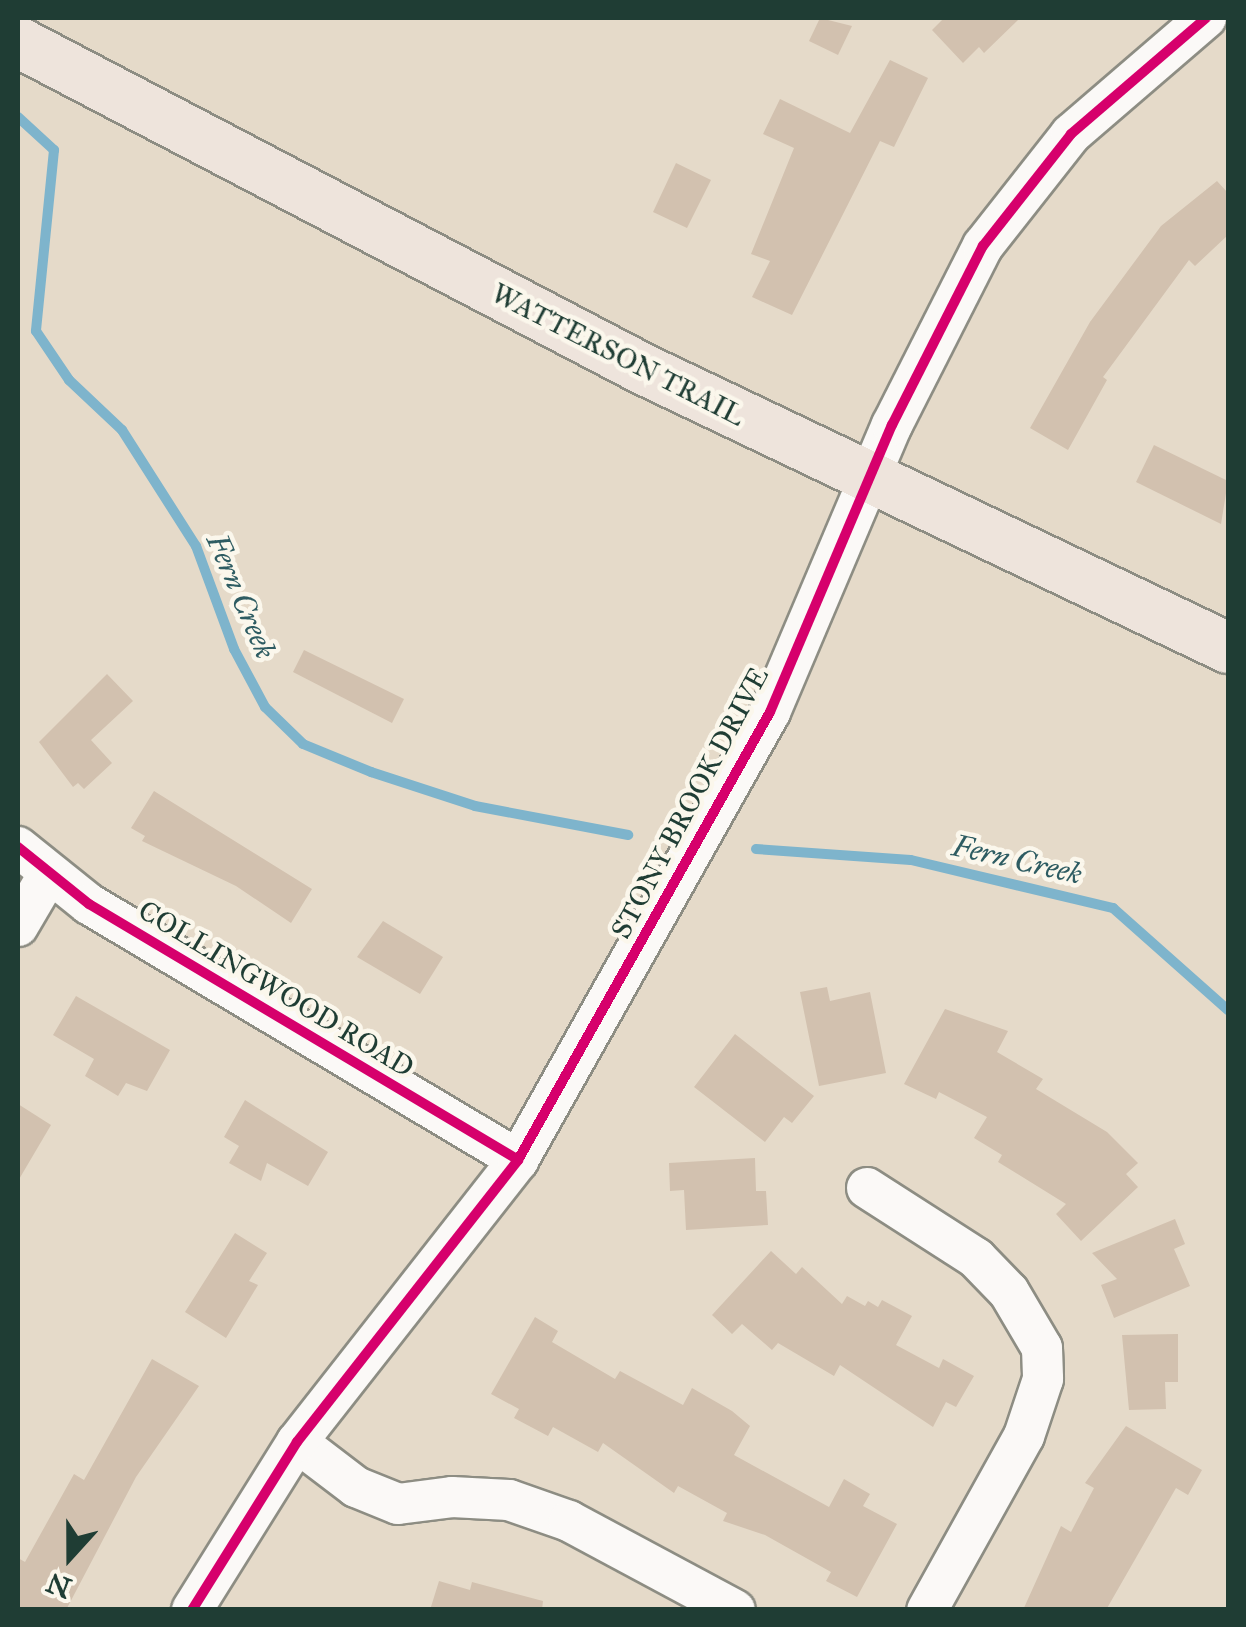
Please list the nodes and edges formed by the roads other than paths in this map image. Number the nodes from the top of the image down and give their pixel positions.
1 (1206, 18) edge
2 (18, 42) edge
3 (867, 478) junction
4 (1228, 648) edge
5 (18, 848) edge
6 (48, 876) junction
7 (18, 926) edge
8 (518, 1160) junction
9 (868, 1188) dead end
10 (297, 1442) junction
11 (192, 1610) edge
12 (735, 1610) edge
13 (927, 1610) edge

1 - 3 street, STONY BROOK DRIVE
2 - 3 main road, WATTERSON TRAIL
3 - 4 main road, WATTERSON TRAIL
3 - 8 street, STONY BROOK DRIVE
5 - 6 street, COLLINGWOOD ROAD
6 - 7 street
6 - 8 street, COLLINGWOOD ROAD
8 - 10 street, STONY BROOK DRIVE
9 - 13 street
10 - 11 street, STONY BROOK DRIVE
10 - 12 street

